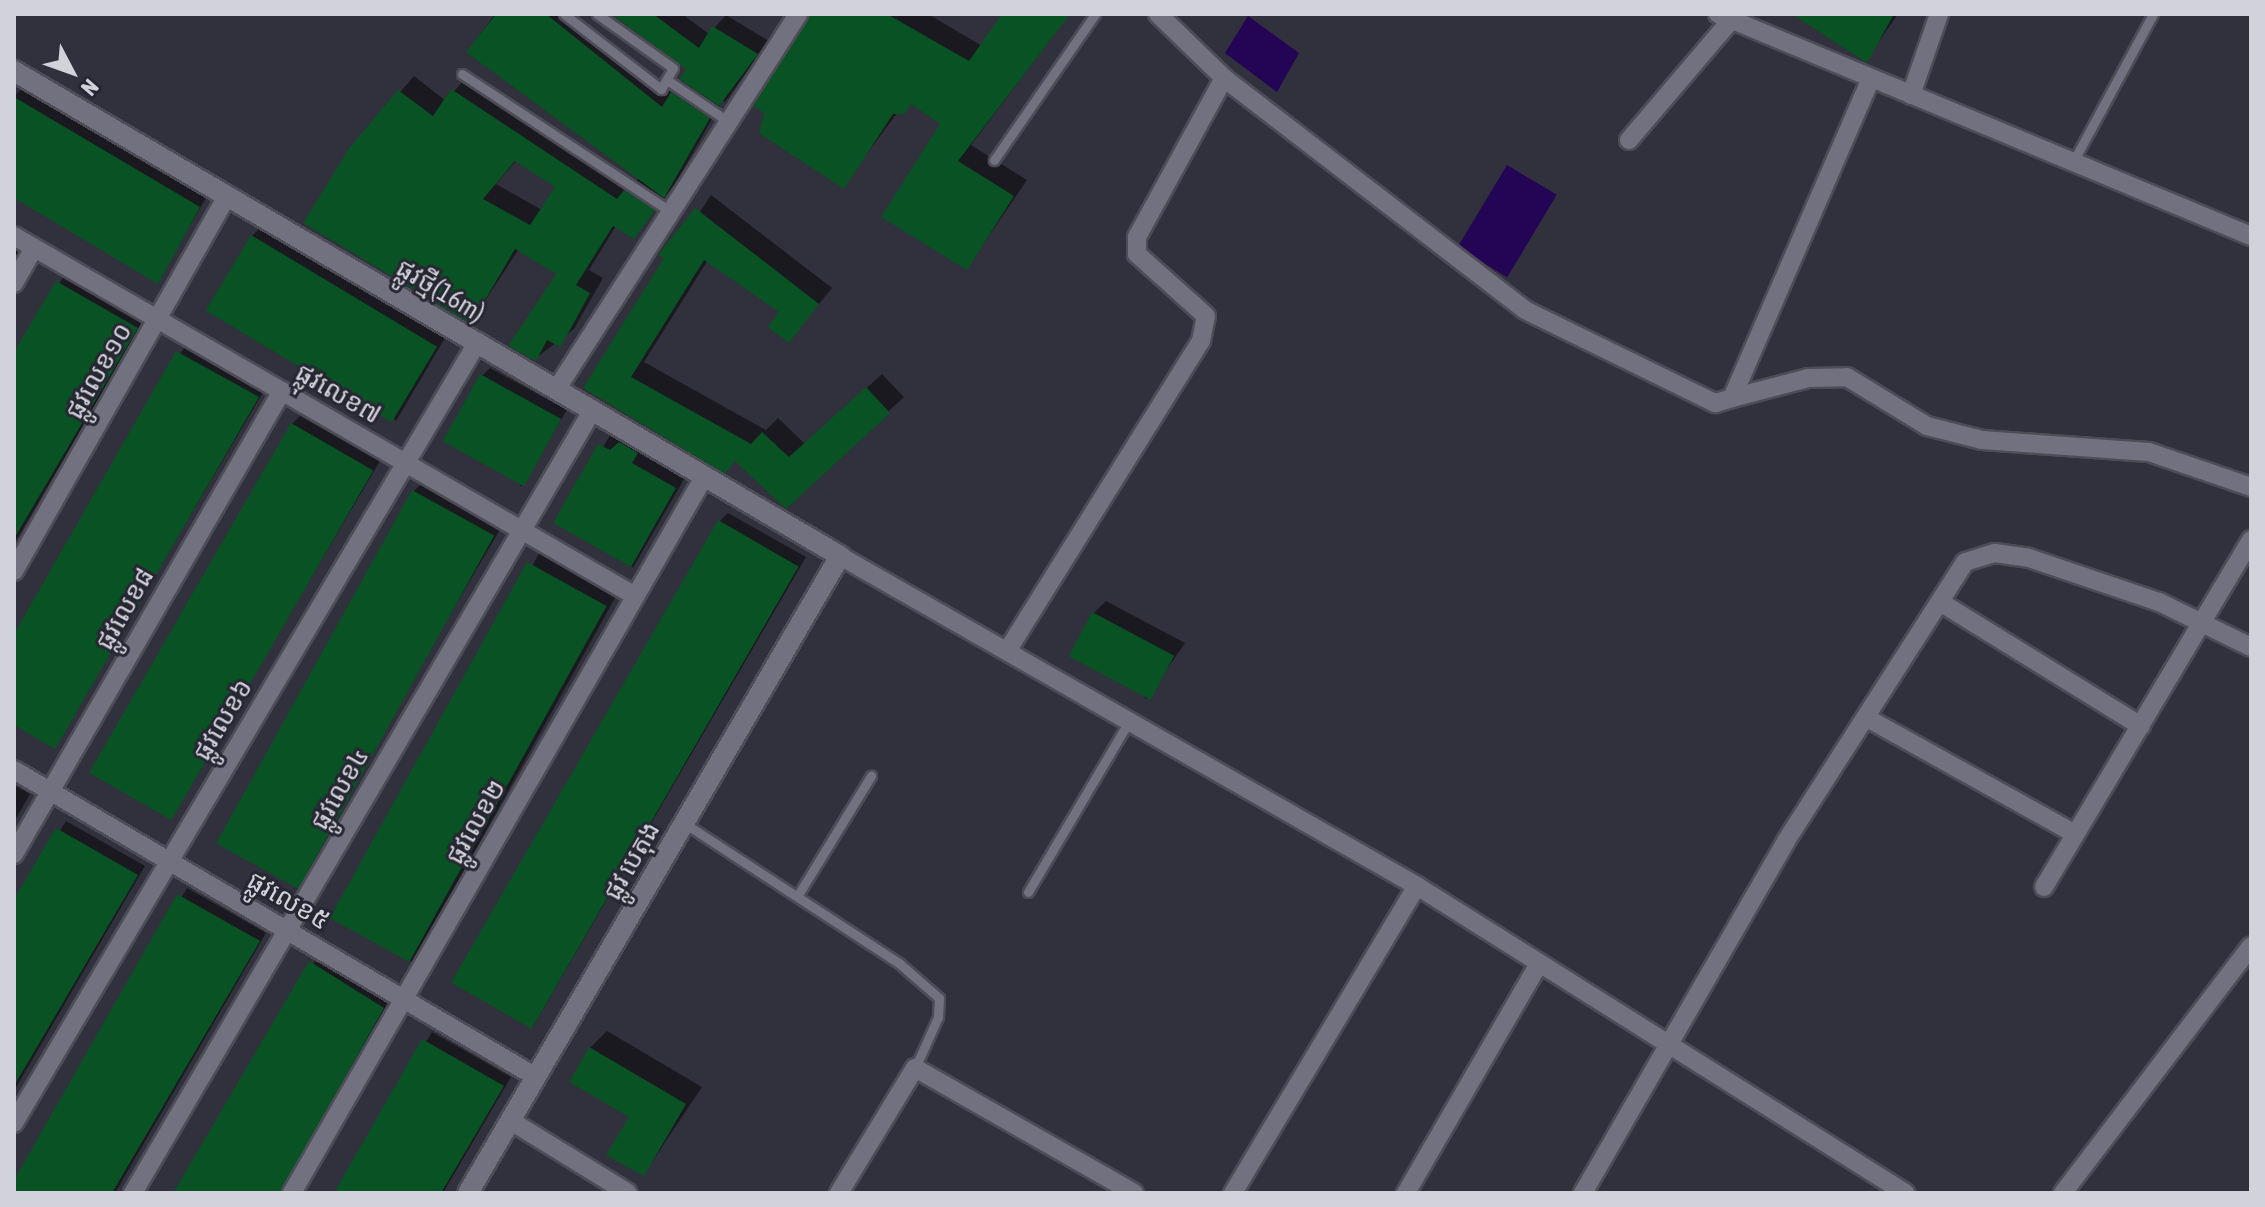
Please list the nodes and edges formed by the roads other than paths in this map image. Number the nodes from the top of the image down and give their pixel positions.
1 (564, 14) edge
2 (597, 14) edge
3 (1095, 14) edge
4 (1158, 14) edge
5 (1939, 14) edge
6 (2153, 14) edge
7 (795, 15) edge
8 (1725, 17) edge
9 (1763, 22) edge
10 (14, 71) edge
11 (462, 74) dead end
12 (1224, 78) junction
13 (1871, 79) junction
14 (667, 80) junction
15 (1911, 95) junction
16 (729, 122) junction
17 (1629, 140) dead end
18 (994, 160) dead end
19 (2073, 162) junction
20 (227, 196) junction
21 (671, 212) junction
22 (14, 236) edge
23 (2251, 236) edge
24 (34, 248) junction
25 (14, 283) edge
26 (159, 320) junction
27 (477, 343) junction
28 (556, 390) junction
29 (282, 391) junction
30 (1732, 398) junction
31 (592, 411) junction
32 (405, 463) junction
33 (704, 477) junction
34 (2251, 487) edge
35 (521, 531) junction
36 (2251, 540) edge
37 (840, 556) junction
38 (14, 571) edge
39 (635, 596) junction
40 (1940, 602) junction
41 (2207, 623) junction
42 (2251, 647) edge
43 (1009, 648) junction
44 (1867, 718) junction
45 (1129, 721) junction
46 (2141, 726) junction
47 (14, 770) edge
48 (871, 776) dead end
49 (50, 791) junction
50 (684, 823) junction
51 (2074, 833) junction
52 (14, 854) edge
53 (169, 862) junction
54 (1417, 886) junction
55 (2044, 887) dead end
56 (1028, 892) dead end
57 (798, 895) junction
58 (287, 931) junction
59 (2251, 946) edge
60 (1538, 965) junction
61 (404, 1000) junction
62 (1670, 1046) junction
63 (915, 1068) junction
64 (536, 1077) junction
65 (511, 1121) junction
66 (14, 1123) edge
67 (133, 1193) edge
68 (292, 1193) edge
69 (468, 1193) edge
70 (628, 1193) edge
71 (839, 1193) edge
72 (1134, 1193) edge
73 (1233, 1193) edge
74 (1406, 1193) edge
75 (1583, 1193) edge
76 (1905, 1193) edge
77 (2063, 1193) edge

1 - 14 lane
2 - 14 lane
3 - 18 lane
4 - 12 street
5 - 15 street
6 - 19 lane
7 - 16 street
8 - 9 street
8 - 17 street
9 - 13 street
10 - 20 street, ផ្លូវថ្មី(16m)
11 - 21 lane
12 - 30 street
12 - 43 street
13 - 15 street
13 - 30 street
14 - 16 lane
15 - 19 street
16 - 21 street
19 - 23 street
20 - 26 street, ផ្លូវលេខ១០
20 - 27 street, ផ្លូវថ្មី(16m)
21 - 28 street
22 - 24 street, ផ្លុវលេខ៧
24 - 25 street
24 - 26 street, ផ្លុវលេខ៧
26 - 29 street, ផ្លុវលេខ៧
26 - 38 street, ផ្លូវលេខ១០
27 - 28 street, ផ្លូវថ្មី(16m)
27 - 32 street, ផ្លូវលេខ៦
28 - 31 street, ផ្លូវថ្មី(16m)
29 - 32 street, ផ្លុវលេខ៧
29 - 49 street, ផ្លូវលេខ៨
30 - 34 street
31 - 33 street, ផ្លូវថ្មី(16m)
31 - 35 street, ផ្លូវលេខ៤
32 - 35 street, ផ្លុវលេខ៧
32 - 53 street, ផ្លូវលេខ៦
33 - 37 street, ផ្លូវថ្មី(16m)
33 - 39 street, ផ្លូវលេខ២
35 - 39 street, ផ្លុវលេខ៧
35 - 58 street, ផ្លូវលេខ៤
36 - 41 street
37 - 43 street
37 - 50 street, ផ្លូវ បេតុង
39 - 61 street, ផ្លូវលេខ២
40 - 41 street
40 - 44 street
40 - 46 street
41 - 42 street
41 - 46 street
43 - 45 street
44 - 51 street
44 - 62 street
45 - 54 street
45 - 56 lane
46 - 51 street
47 - 49 street, ផ្លូវលេខ៥
48 - 57 lane
49 - 52 street, ផ្លូវលេខ៨
49 - 53 street, ផ្លូវលេខ៥
50 - 57 lane
50 - 64 street, ផ្លូវ បេតុង
51 - 55 street
53 - 58 street, ផ្លូវលេខ៥
53 - 66 street, ផ្លូវលេខ៦
54 - 60 street
54 - 73 street
57 - 63 lane
58 - 61 street, ផ្លូវលេខ៥
58 - 67 street, ផ្លូវលេខ៤
59 - 77 street
60 - 62 street
60 - 74 street
61 - 64 street, ផ្លូវលេខ៥
61 - 68 street, ផ្លូវលេខ២
62 - 75 street
62 - 76 street
63 - 71 street
63 - 72 street
64 - 65 street, ផ្លូវ បេតុង
65 - 69 street, ផ្លូវ បេតុង
65 - 70 street

